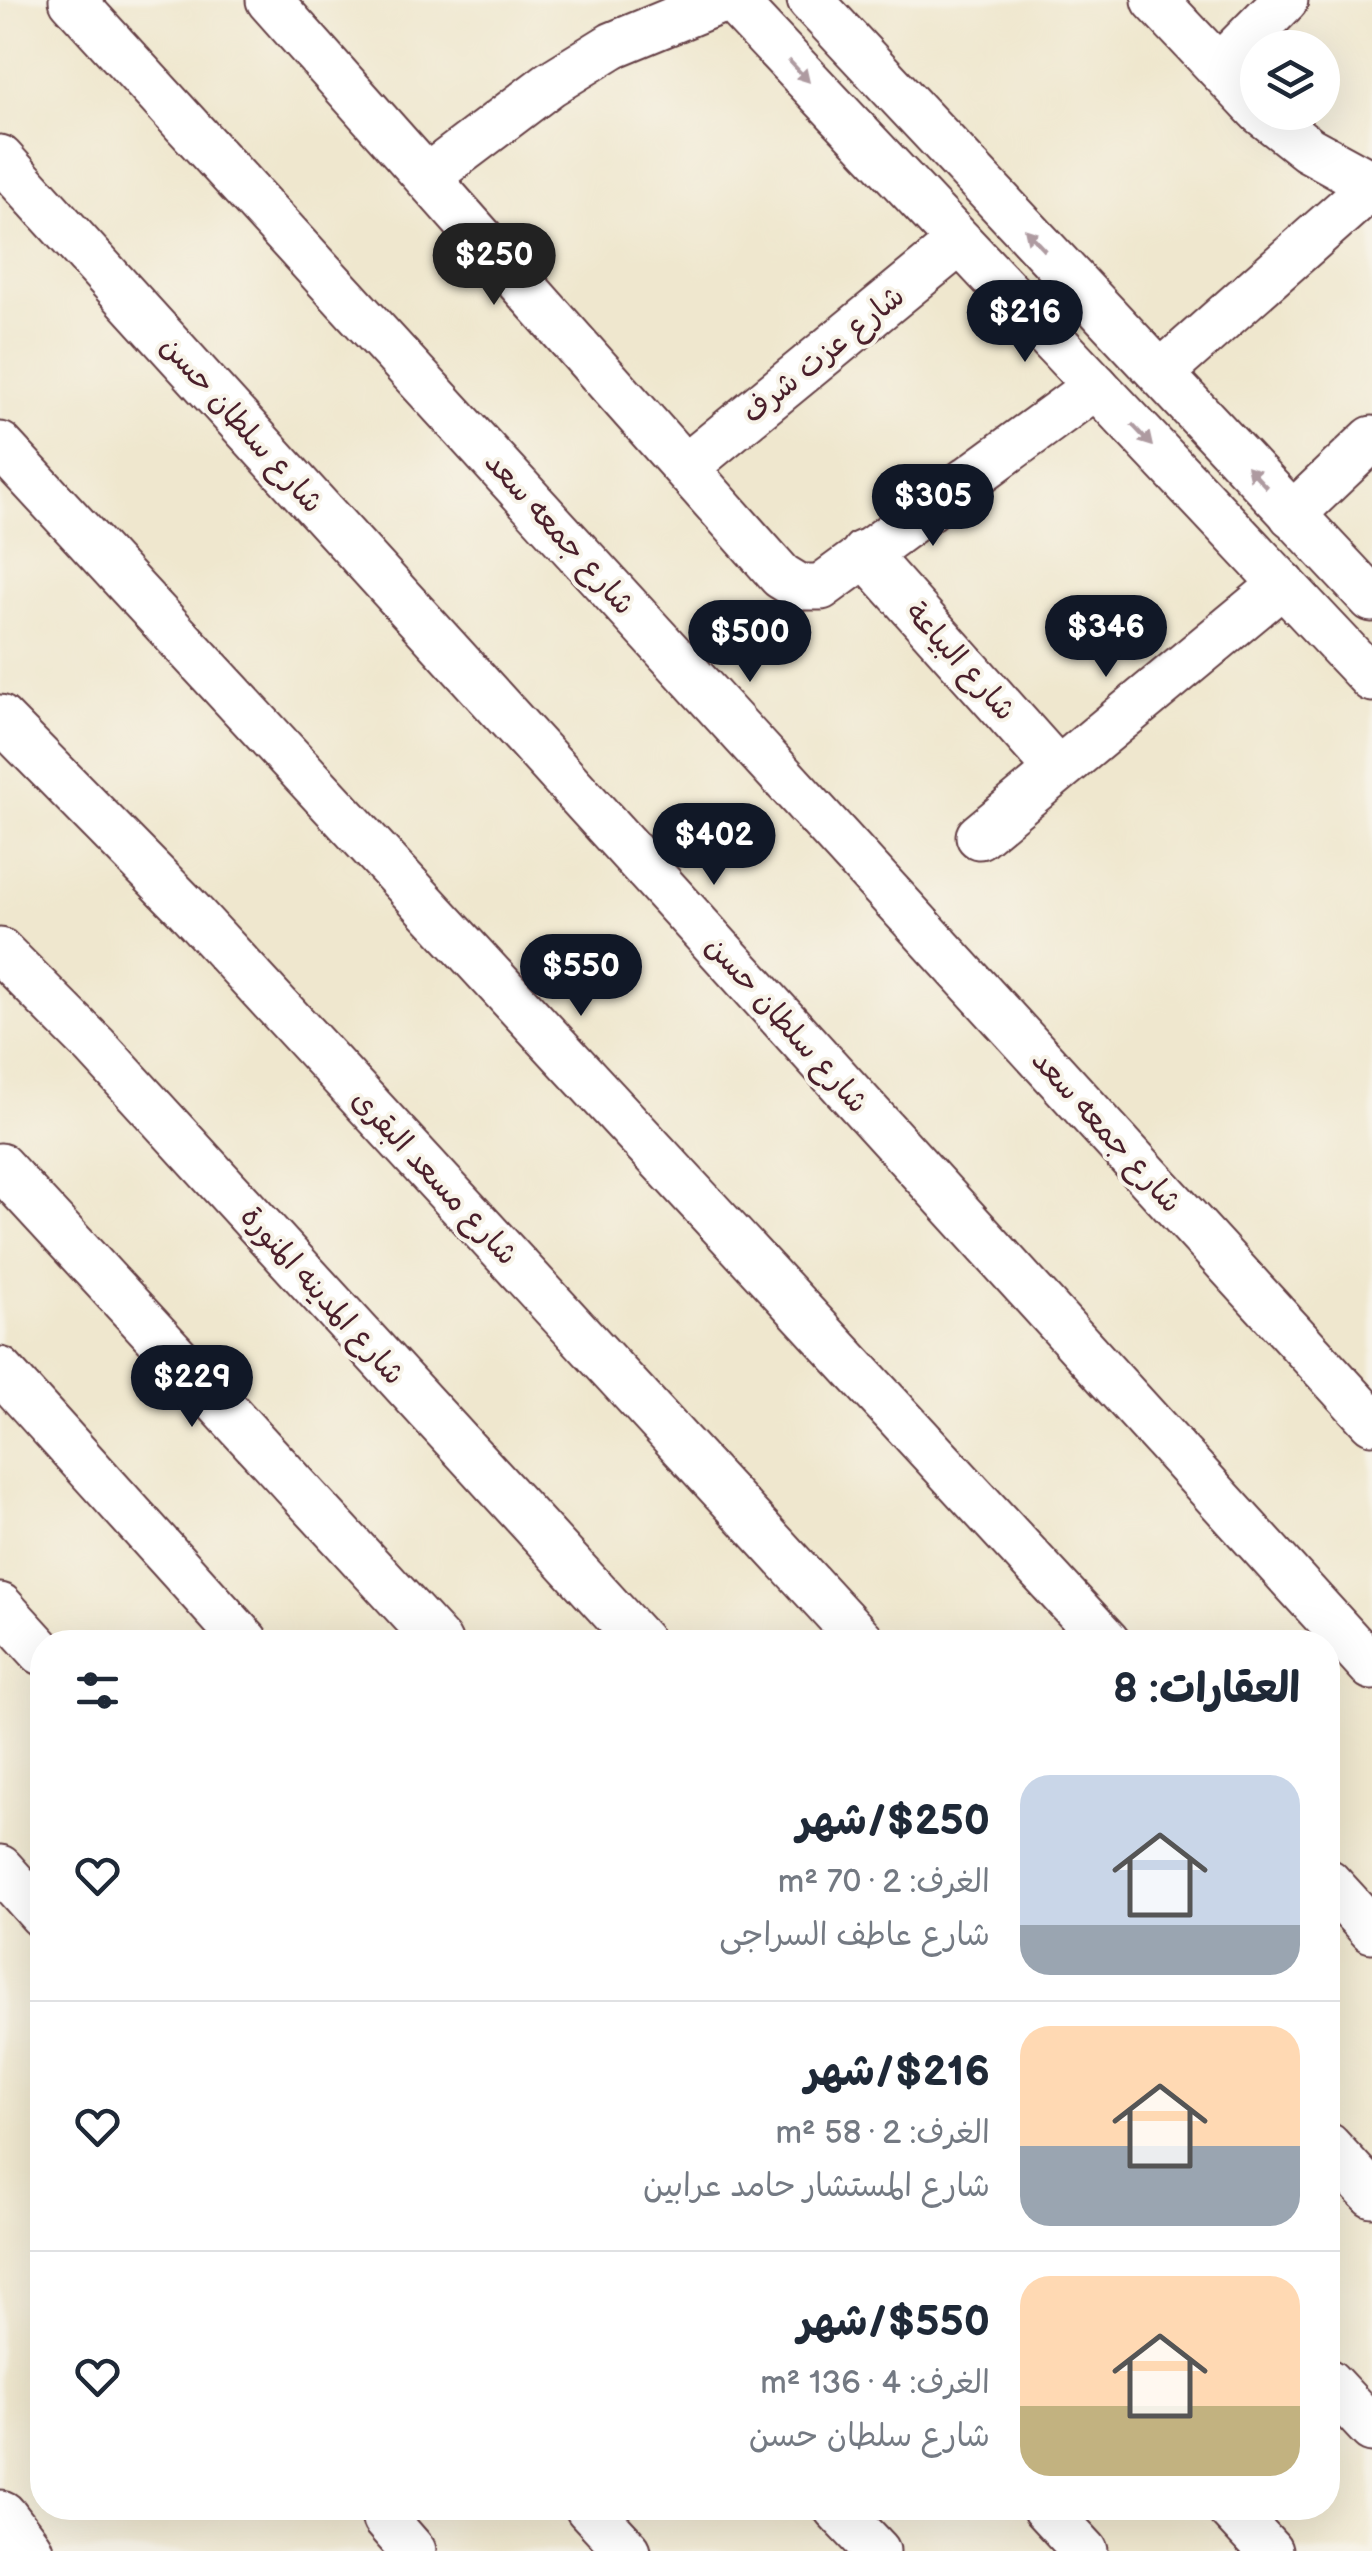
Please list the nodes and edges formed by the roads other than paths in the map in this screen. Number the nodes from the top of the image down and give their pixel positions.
1 (72, 0) edge
2 (269, 0) edge
3 (722, 0) edge
4 (732, 0) edge
5 (810, 0) edge
6 (1155, 0) edge
7 (1285, 0) edge
8 (1219, 67) junction
9 (1240, 90) edge
10 (1284, 130) edge
11 (0, 158) edge
12 (427, 177) junction
13 (1372, 185) edge
14 (960, 242) junction
15 (1160, 374) junction
16 (1096, 386) junction
17 (1372, 439) edge
18 (0, 445) edge
19 (686, 467) junction
20 (1292, 515) junction
21 (864, 552) junction
22 (1283, 584) junction
23 (1372, 599) edge
24 (1372, 679) edge
25 (0, 718) edge
26 (1057, 769) junction
27 (979, 836) dead end
28 (0, 951) edge
29 (0, 1166) edge
30 (0, 1370) edge
31 (1372, 1420) edge
32 (0, 1606) edge
33 (235, 1630) edge
34 (428, 1630) edge
35 (630, 1630) edge
36 (853, 1630) edge
37 (1096, 1630) edge
38 (1337, 1630) edge
39 (1340, 1633) edge
40 (30, 1639) edge
41 (1372, 1668) edge
42 (0, 1868) edge
43 (1340, 1895) edge
44 (30, 1902) edge
45 (1372, 1930) edge
46 (1340, 2159) edge
47 (1372, 2194) edge
48 (1340, 2395) edge
49 (1372, 2430) edge
50 (0, 2518) edge
51 (599, 2520) edge
52 (847, 2520) edge
53 (1056, 2520) edge
54 (1240, 2520) edge
55 (25, 2551) edge
56 (628, 2551) edge
57 (877, 2551) edge
58 (1085, 2551) edge
59 (1270, 2551) edge

1 - 31 street, شارع جمعه سعد
2 - 12 street
3 - 12 street
4 -> 14 street
15 -> 5 street
6 - 8 street
7 - 8 street
8 - 9 street
10 - 13 street
11 - 38 street, شارع سلطان حسن
12 - 19 street
13 - 15 street
14 - 16 street
14 - 19 street, شارع عزت شرف
20 -> 15 street
16 - 21 street
16 -> 22 street
17 - 20 street
18 - 37 street
19 - 21 street
20 - 23 street
21 - 26 street, شارع البياعة
22 - 24 street
22 - 26 street
25 - 36 street, شارع مسعد البقرى
26 - 27 street
28 - 35 street, شارع المدينه المنورة
29 - 34 street
30 - 33 street
32 - 40 street
39 - 41 street, شارع سلطان حسن
42 - 44 street
43 - 45 street
46 - 47 street
48 - 49 street
50 - 55 highway
51 - 56 street
52 - 57 street
53 - 58 street
54 - 59 street

